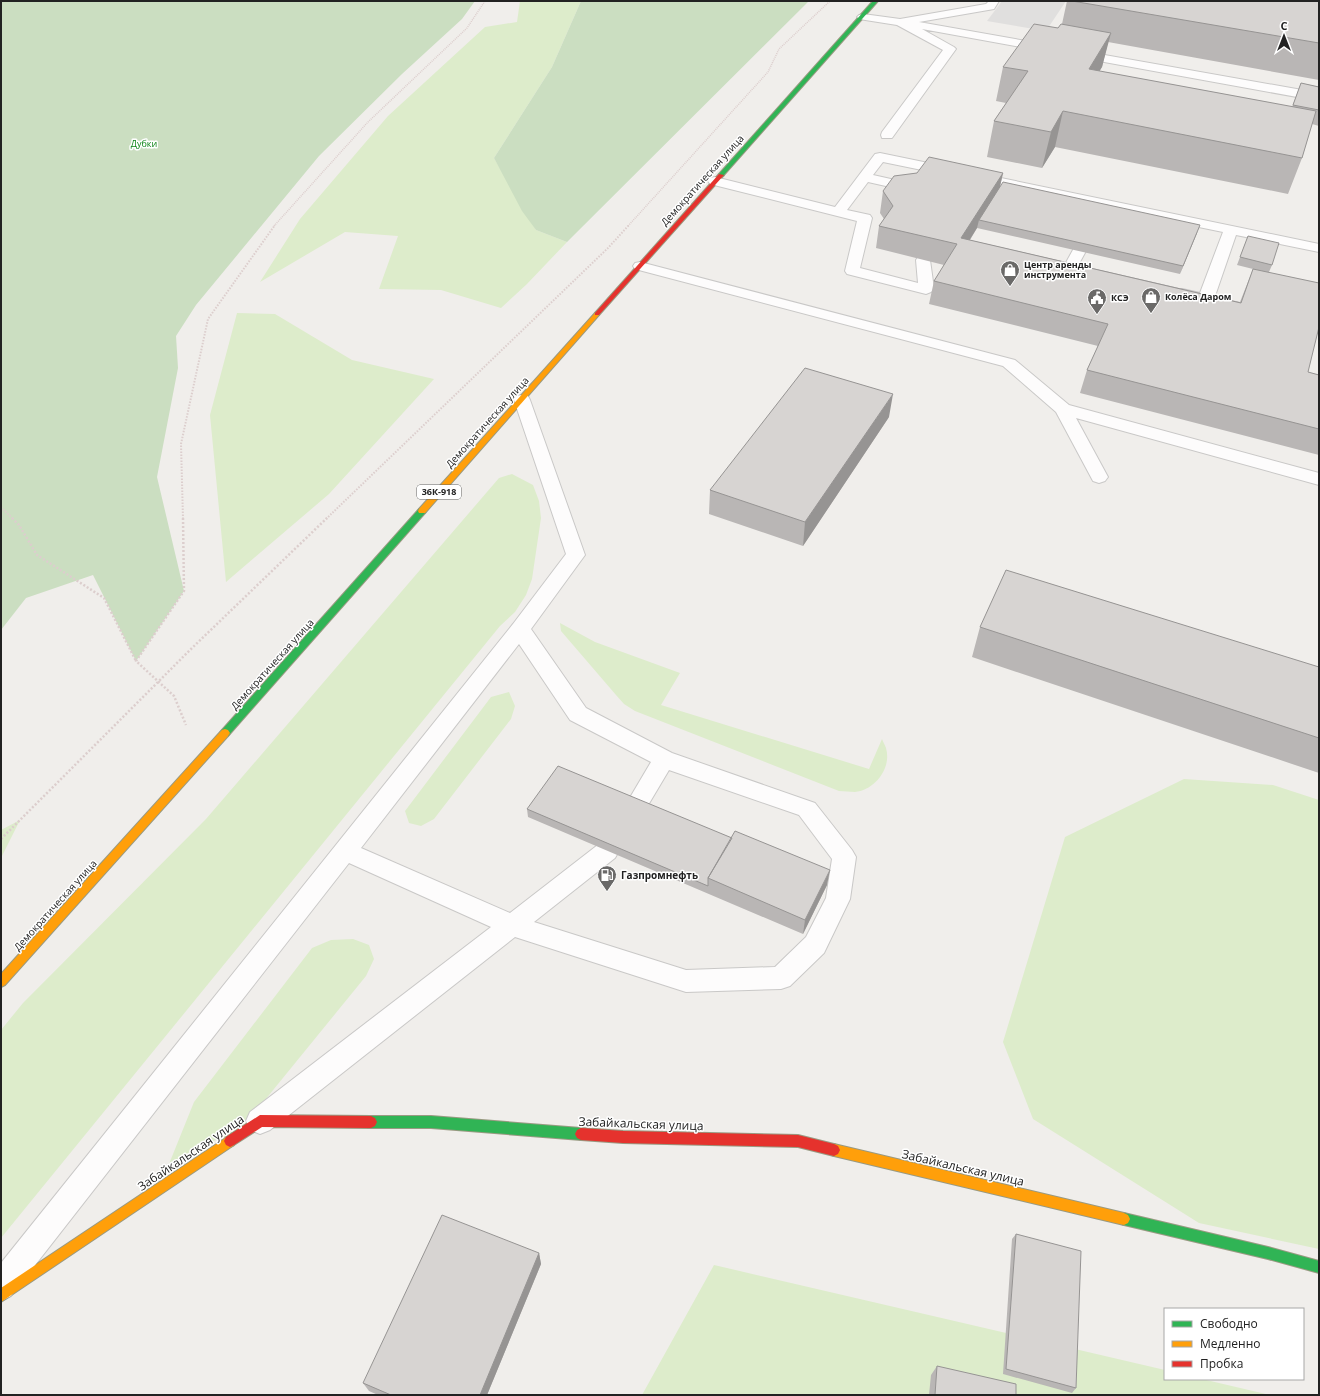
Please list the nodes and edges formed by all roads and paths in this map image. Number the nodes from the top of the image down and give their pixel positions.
1 (485, 1) edge
2 (830, 1) edge
3 (876, 1) edge
4 (994, 1) edge
5 (863, 17) junction
6 (900, 22) junction
7 (1132, 63) junction
8 (1135, 76) edge
9 (1319, 97) edge
10 (887, 135) dead end
11 (864, 177) junction
12 (715, 182) junction
13 (918, 189) edge
14 (838, 212) junction
15 (1231, 229) junction
16 (1319, 248) edge
17 (1078, 251) edge
18 (923, 260) edge
19 (1055, 264) edge
20 (640, 266) junction
21 (1070, 268) junction
22 (1085, 271) edge
23 (1168, 290) edge
24 (522, 400) junction
25 (1063, 409) junction
26 (1099, 477) dead end
27 (1319, 479) edge
28 (1, 508) edge
29 (520, 629) junction
30 (136, 661) junction
31 (158, 681) junction
32 (201, 760) junction
33 (664, 760) junction
34 (636, 806) edge
35 (1, 839) edge
36 (345, 851) junction
37 (607, 851) edge
38 (512, 925) junction
39 (1, 982) edge
40 (260, 1121) junction
41 (1319, 1267) edge
42 (1, 1286) edge
43 (1, 1296) edge

1 - 30 path
2 - 31 path
3 - 5 main road, Демократическая улица / 36К-918
4 - 6 lane
5 - 6 lane
5 - 12 main road, Демократическая улица / 36К-918
6 - 7 lane
6 - 10 lane
7 - 8 lane
7 - 9 lane
11 - 13 lane
11 - 14 lane
11 - 15 lane
12 - 14 lane
12 - 20 main road, Демократическая улица / 36К-918
14 - 18 lane
15 - 16 lane
15 - 23 lane
17 - 21 lane
19 - 21 lane
20 - 24 main road, Демократическая улица / 36К-918
20 - 25 lane
21 - 22 lane
24 - 29 lane
24 - 32 main road, Демократическая улица / 36К-918
25 - 26 lane
25 - 27 lane
28 - 30 path
29 - 33 lane
29 - 36 lane
30 - 31 path
31 - 32 path
31 - 35 path
32 - 39 main road, Демократическая улица / 36К-918
33 - 34 lane
33 - 38 lane
36 - 38 lane
36 - 42 lane
37 - 38 lane
38 - 40 lane
40 - 41 main road, Забайкальская улица
40 - 43 main road, Забайкальская улица

